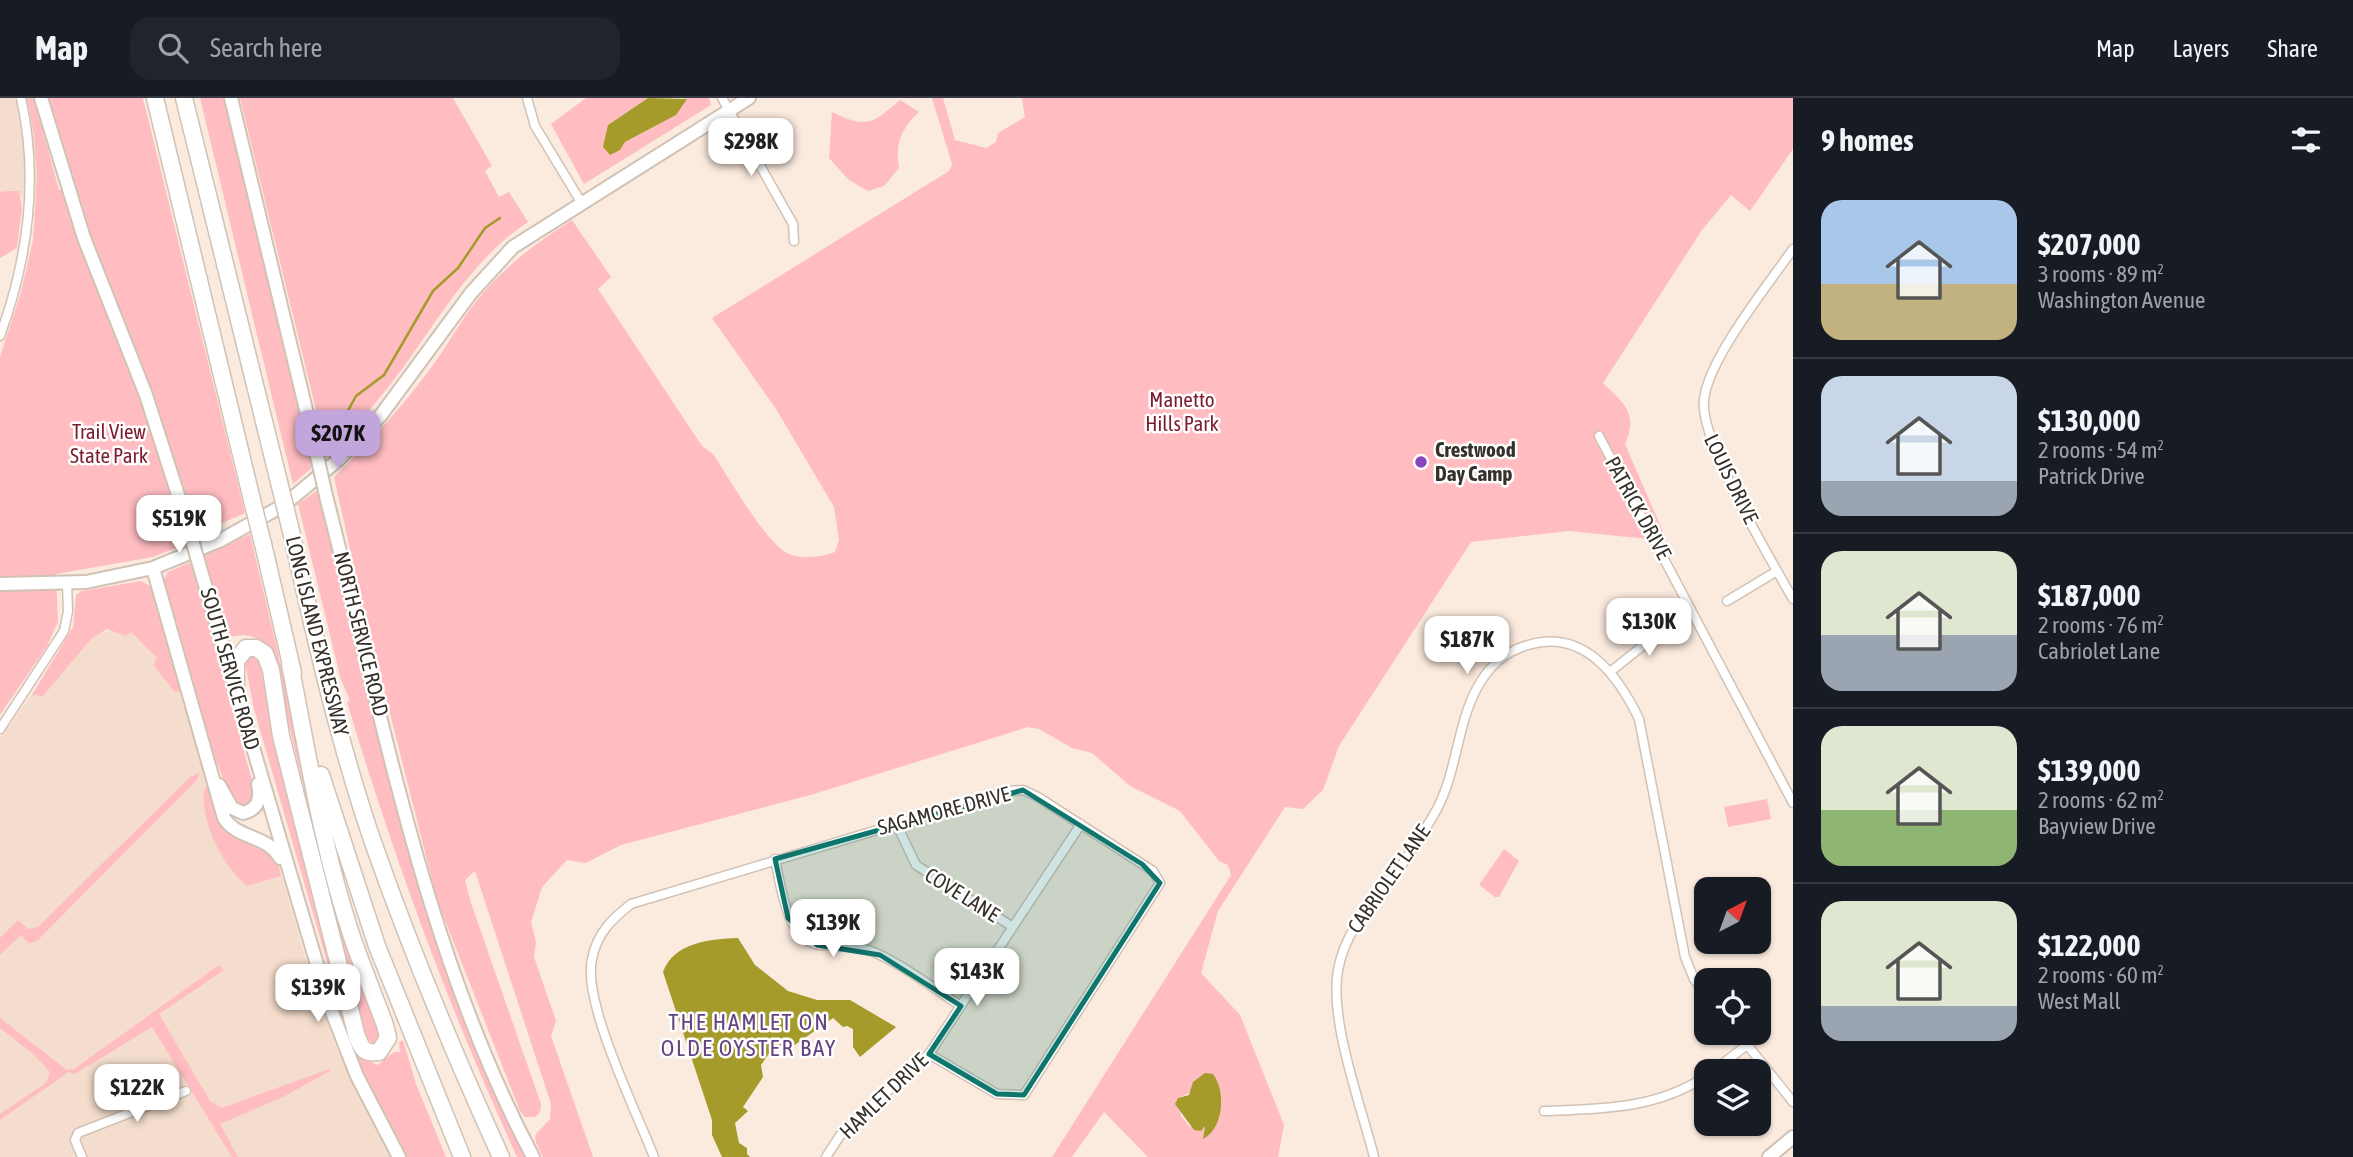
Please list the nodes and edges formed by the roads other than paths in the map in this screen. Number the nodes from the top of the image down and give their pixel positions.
1 (21, 98) edge
2 (41, 98) edge
3 (155, 98) edge
4 (184, 98) edge
5 (230, 98) edge
6 (527, 98) edge
7 (722, 98) edge
8 (749, 98) edge
9 (729, 110) junction
10 (581, 202) junction
11 (794, 241) dead end
12 (1793, 249) edge
13 (0, 336) edge
14 (1599, 436) dead end
15 (153, 568) junction
16 (1777, 571) junction
17 (66, 583) junction
18 (0, 584) edge
19 (1793, 599) edge
20 (1727, 601) dead end
21 (1670, 624) dead end
22 (290, 664) junction
23 (1610, 672) junction
24 (236, 689) junction
25 (246, 726) junction
26 (0, 729) edge
27 (214, 776) junction
28 (1793, 803) edge
29 (896, 823) junction
30 (1081, 824) junction
31 (775, 859) junction
32 (290, 875) junction
33 (1013, 927) junction
34 (1694, 979) edge
35 (961, 1006) junction
36 (414, 1044) junction
37 (1747, 1045) joint
38 (929, 1054) junction
39 (1729, 1059) edge
40 (1694, 1083) edge
41 (186, 1091) dead end
42 (1793, 1102) edge
43 (1544, 1111) dead end
44 (1793, 1137) edge
45 (395, 1156) edge
46 (82, 1157) edge
47 (453, 1157) edge
48 (461, 1157) edge
49 (501, 1157) edge
50 (533, 1157) edge
51 (654, 1157) edge
52 (827, 1157) edge
53 (1374, 1157) edge
54 (1769, 1157) edge

1 - 13 street
2 - 24 main road, SOUTH SERVICE ROAD, bridge
3 - 22 highway, LONG ISLAND EXPRESSWAY, bridge
4 - 49 highway, LONG ISLAND EXPRESSWAY, bridge
5 - 50 main road, NORTH SERVICE ROAD, bridge
6 - 10 street
7 - 9 street
8 - 9 main road
9 - 10 main road
9 - 11 street
10 - 15 main road
12 - 16 street, LOUIS DRIVE
14 - 28 street, PATRICK DRIVE
15 - 17 main road
15 - 27 main road
16 - 19 street, LOUIS DRIVE
16 - 20 street
17 - 18 main road
17 - 26 street
21 - 23 street
22 - 24 highway
22 - 36 highway, LONG ISLAND EXPRESSWAY
23 - 34 street, CABRIOLET LANE
23 - 53 street, CABRIOLET LANE
24 - 25 main road, SOUTH SERVICE ROAD
25 - 27 main road
25 - 32 main road, SOUTH SERVICE ROAD
27 - 32 main road
29 - 30 street, SAGAMORE DRIVE
29 - 31 street, SAGAMORE DRIVE
29 - 33 street, COVE LANE
30 - 33 street, HAMLET DRIVE
30 - 38 street, SAGAMORE DRIVE
31 - 35 street
31 - 51 street, SAGAMORE DRIVE
32 - 45 main road, SOUTH SERVICE ROAD
33 - 35 street, HAMLET DRIVE
35 - 38 street, HAMLET DRIVE
36 - 47 highway
36 - 48 highway, LONG ISLAND EXPRESSWAY
37 - 39 street
37 - 42 street
38 - 52 street, HAMLET DRIVE
40 - 43 street
41 - 46 street
44 - 54 main road

